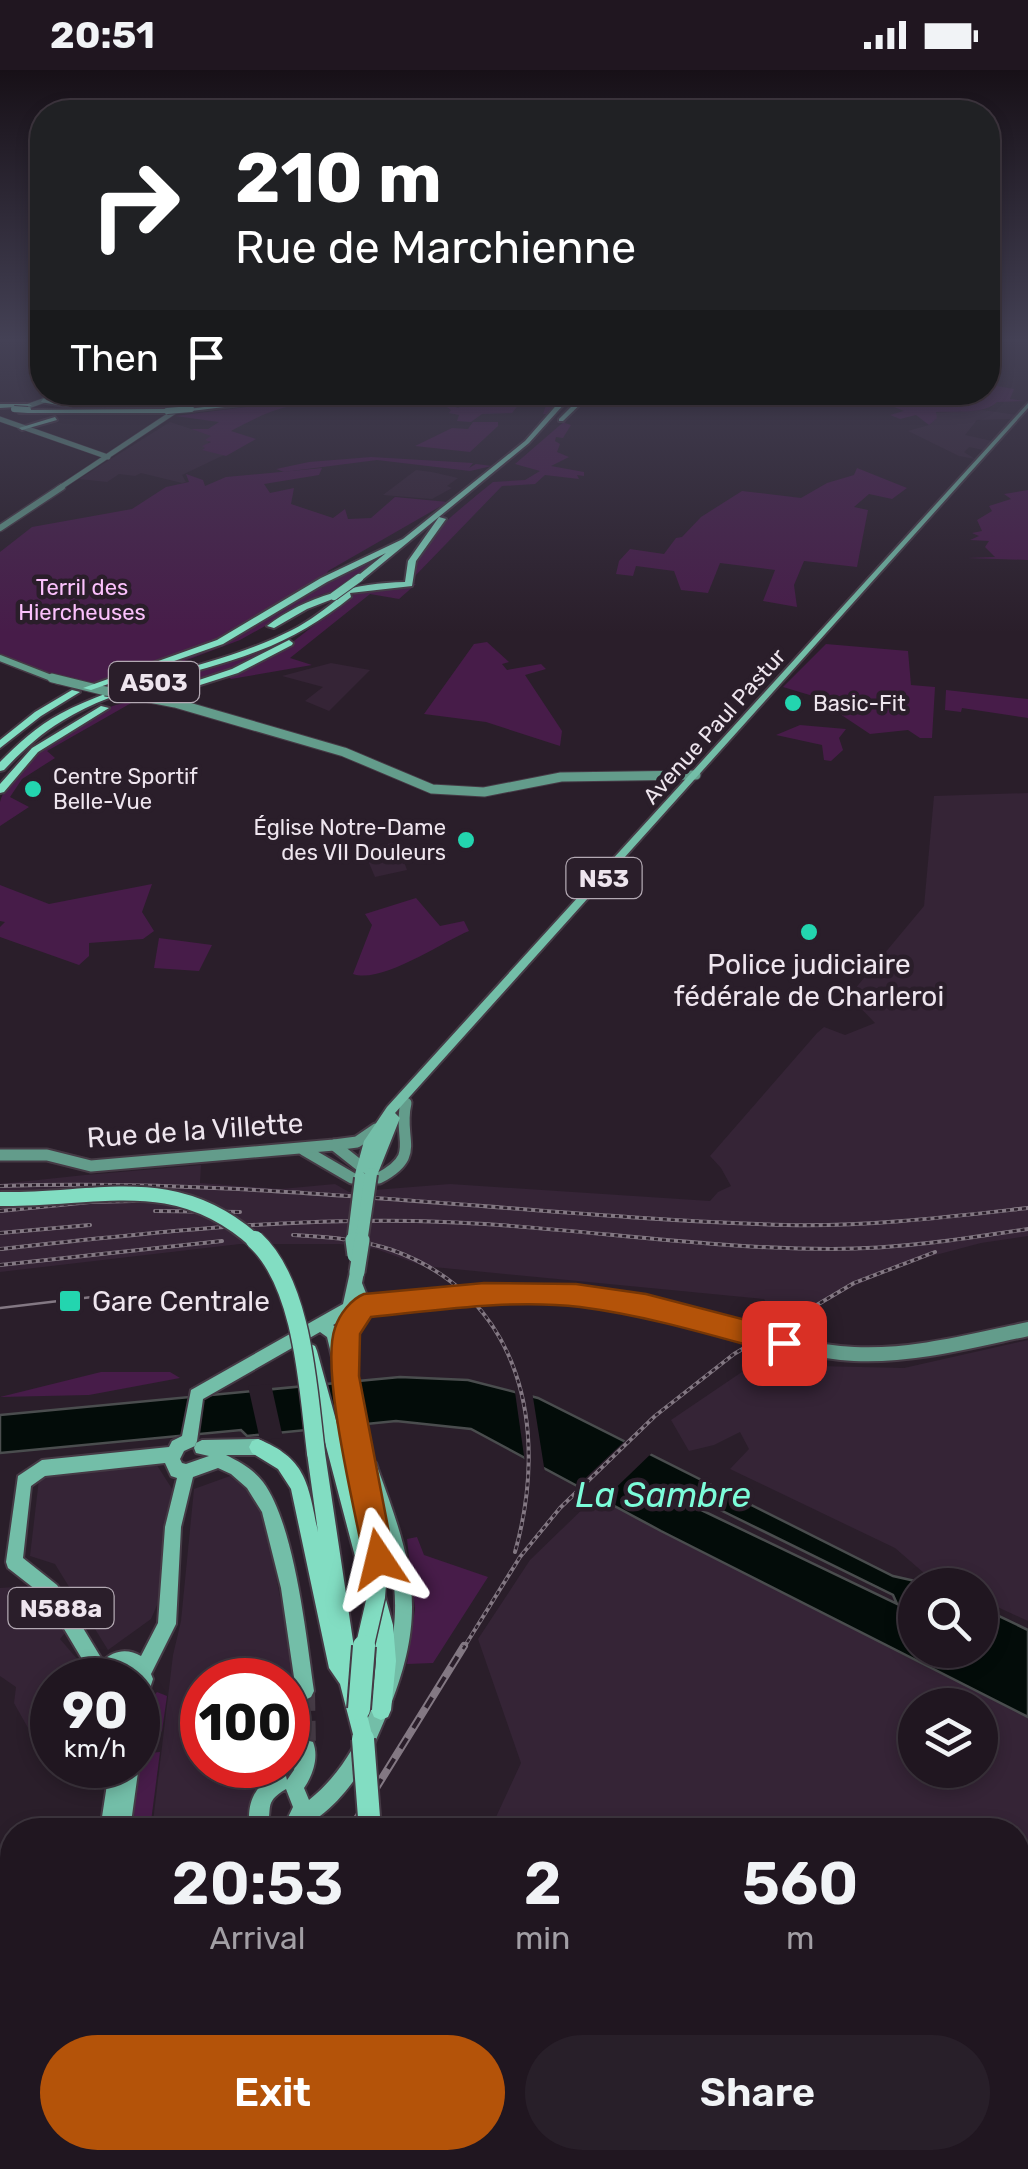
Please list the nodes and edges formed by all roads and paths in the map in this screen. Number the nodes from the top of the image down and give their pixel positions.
1 (49, 437) edge
2 (138, 437) edge
3 (536, 437) edge
4 (999, 437) edge
5 (108, 457) junction
6 (504, 466) junction
7 (442, 519) junction
8 (0, 528) edge
9 (403, 540) junction
10 (364, 577) junction
11 (320, 617) junction
12 (200, 660) junction
13 (0, 661) edge
14 (70, 688) junction
15 (178, 690) junction
16 (91, 692) junction
17 (126, 696) junction
18 (147, 699) junction
19 (171, 702) junction
20 (0, 745) edge
21 (0, 754) edge
22 (0, 768) edge
23 (696, 776) junction
24 (0, 790) edge
25 (428, 1071) junction
26 (406, 1103) junction
27 (379, 1126) junction
28 (362, 1140) joint
29 (334, 1146) junction
30 (300, 1148) junction
31 (0, 1155) edge
32 (366, 1166) junction
33 (0, 1202) edge
34 (356, 1307) junction
35 (318, 1324) junction
36 (299, 1326) junction
37 (1028, 1329) edge
38 (342, 1357) junction
39 (360, 1445) junction
40 (258, 1446) joint
41 (193, 1453) junction
42 (88, 1658) edge
43 (150, 1658) edge
44 (300, 1658) edge
45 (349, 1681) junction
46 (359, 1709) junction
47 (381, 1710) junction
48 (115, 1788) edge
49 (126, 1788) edge
50 (269, 1788) edge
51 (292, 1788) edge
52 (111, 1818) edge
53 (122, 1818) edge
54 (257, 1818) edge
55 (297, 1818) edge
56 (303, 1818) edge
57 (369, 1818) edge

1 - 5 street
2 - 5 main road
3 - 6 highway, A503
4 - 23 main road, Avenue Paul Pastur / N53
5 - 8 main road
6 - 7 highway, A503
6 - 9 highway, A503
7 - 10 highway, A503
7 - 12 highway
9 - 10 highway, A503
9 - 16 highway
10 - 11 highway, A503, bridge
10 - 12 highway, A503, bridge
11 - 15 highway
11 - 22 highway, A503
12 - 21 highway, A503
13 - 14 main road
14 - 16 main road
14 - 20 highway
15 - 18 highway
15 - 19 highway
16 - 17 main road, bridge
16 - 17 main road, bridge
17 - 18 main road
17 - 24 highway
18 - 19 main road
19 - 23 main road
23 - 25 main road, Avenue Paul Pastur / N53
25 - 26 main road, Avenue Paul Pastur / N53
25 - 27 main road, Avenue Paul Pastur / N53
26 - 32 main road, Avenue Paul Pastur / N53
26 - 32 main road
27 - 28 main road, Avenue Paul Pastur
27 - 32 main road, Avenue Paul Pastur / N53
28 - 29 main road, Rue de la Villette
29 - 30 main road, Rue de la Villette
29 - 32 main road
30 - 31 main road, Rue de la Villette
30 - 32 main road
32 - 34 main road, N53, bridge
33 - 36 highway, bridge
34 - 35 main road
34 - 37 main road, bridge
34 - 38 main road
35 - 38 main road
35 - 41 main road
36 - 45 highway, bridge
36 - 47 highway, bridge
38 - 39 main road
39 - 46 highway, bridge
39 - 47 main road
40 - 41 main road
40 - 45 highway
41 - 42 main road, N588a
41 - 43 main road
41 - 44 main road
45 - 46 highway, bridge
46 - 57 highway, bridge
47 - 56 main road
48 - 52 main road
49 - 53 main road
50 - 54 main road
51 - 55 main road

